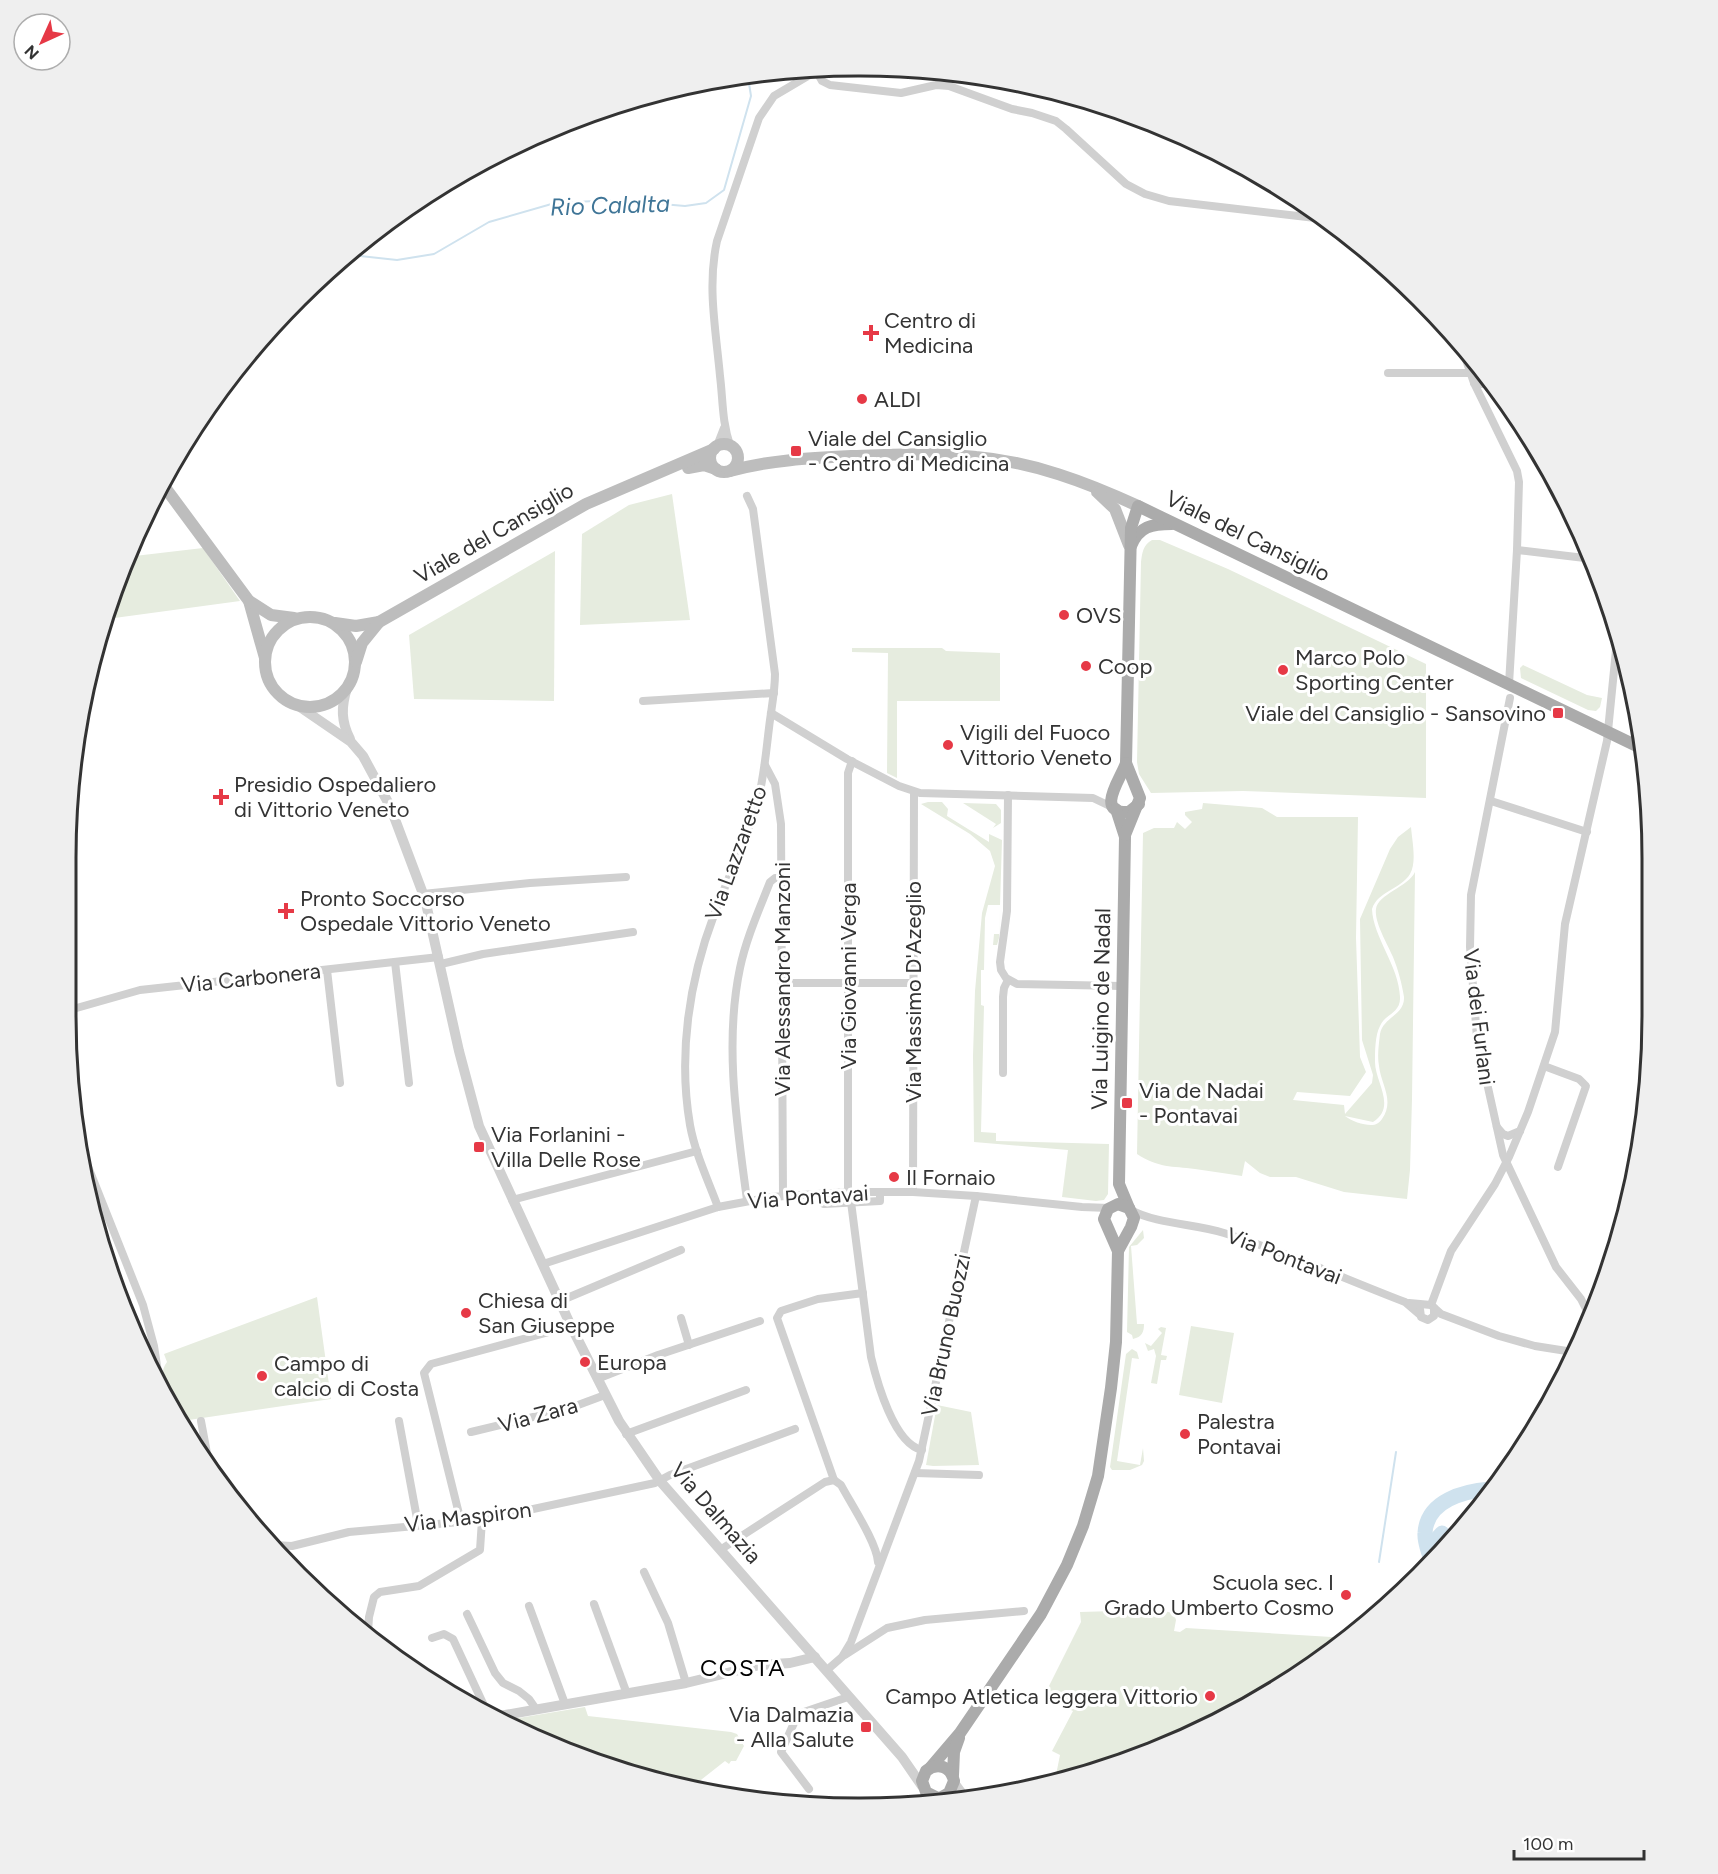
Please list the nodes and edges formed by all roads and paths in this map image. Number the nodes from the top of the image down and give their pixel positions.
1 (804, 78) edge
2 (820, 78) edge
3 (1306, 217) edge
4 (1469, 370) edge
5 (1388, 373) dead end
6 (1470, 373) junction
7 (1474, 383) junction
8 (1481, 384) edge
9 (724, 448) junction
10 (813, 458) junction
11 (716, 469) junction
12 (730, 471) junction
13 (632, 484) junction
14 (1087, 484) junction
15 (168, 492) edge
16 (747, 496) dead end
17 (1138, 506) junction
18 (1176, 524) junction
19 (1130, 547) junction
20 (1517, 550) junction
21 (1581, 558) edge
22 (249, 601) junction
23 (296, 618) junction
24 (379, 622) junction
25 (334, 623) junction
26 (265, 659) junction
27 (356, 662) junction
28 (1616, 662) edge
29 (1509, 684) junction
30 (347, 688) junction
31 (774, 693) junction
32 (1510, 698) dead end
33 (644, 701) dead end
34 (297, 705) junction
35 (771, 713) junction
36 (1608, 732) junction
37 (351, 742) junction
38 (1633, 744) edge
39 (852, 761) junction
40 (1126, 763) junction
41 (765, 765) junction
42 (1114, 788) junction
43 (1137, 789) junction
44 (914, 792) junction
45 (1008, 795) junction
46 (1095, 798) junction
47 (1491, 801) junction
48 (1139, 804) junction
49 (1115, 809) junction
50 (1587, 832) junction
51 (1125, 835) junction
52 (626, 876) dead end
53 (782, 878) junction
54 (423, 894) junction
55 (633, 932) dead end
56 (440, 960) junction
57 (395, 962) junction
58 (327, 970) junction
59 (1008, 980) junction
60 (783, 983) junction
61 (848, 983) junction
62 (913, 983) junction
63 (1122, 986) junction
64 (76, 1008) edge
65 (1544, 1066) junction
66 (1003, 1073) dead end
67 (340, 1083) dead end
68 (409, 1083) dead end
69 (1496, 1124) junction
70 (1520, 1131) junction
71 (698, 1151) junction
72 (1506, 1164) junction
73 (1558, 1167) dead end
74 (1119, 1184) junction
75 (96, 1187) edge
76 (848, 1192) junction
77 (880, 1192) junction
78 (913, 1192) junction
79 (824, 1193) junction
80 (783, 1196) junction
81 (976, 1196) junction
82 (512, 1200) junction
83 (747, 1200) junction
84 (851, 1202) junction
85 (718, 1207) junction
86 (1082, 1207) junction
87 (1110, 1207) junction
88 (1130, 1209) junction
89 (1160, 1220) junction
90 (1107, 1227) junction
91 (1129, 1229) junction
92 (681, 1250) dead end
93 (1118, 1251) junction
94 (543, 1264) junction
95 (863, 1293) junction
96 (560, 1301) junction
97 (1405, 1302) junction
98 (1430, 1306) junction
99 (1585, 1307) edge
100 (1419, 1314) junction
101 (681, 1318) dead end
102 (760, 1321) dead end
103 (571, 1326) junction
104 (689, 1345) junction
105 (1566, 1351) edge
106 (156, 1359) edge
107 (597, 1379) junction
108 (746, 1390) dead end
109 (605, 1395) junction
110 (201, 1421) dead end
111 (399, 1421) dead end
112 (795, 1428) dead end
113 (471, 1432) dead end
114 (626, 1434) junction
115 (206, 1446) edge
116 (922, 1450) junction
117 (915, 1473) junction
118 (979, 1475) dead end
119 (834, 1480) junction
120 (660, 1481) junction
121 (482, 1520) junction
122 (461, 1522) junction
123 (418, 1524) junction
124 (868, 1536) junction
125 (890, 1536) junction
126 (285, 1546) edge
127 (720, 1550) junction
128 (877, 1569) junction
129 (644, 1572) dead end
130 (594, 1604) dead end
131 (529, 1605) dead end
132 (1024, 1611) dead end
133 (467, 1614) dead end
134 (369, 1624) edge
135 (856, 1630) junction
136 (874, 1635) junction
137 (432, 1638) dead end
138 (815, 1657) junction
139 (842, 1657) junction
140 (827, 1670) junction
141 (686, 1683) junction
142 (627, 1694) junction
143 (848, 1696) junction
144 (482, 1700) edge
145 (565, 1704) junction
146 (537, 1709) junction
147 (508, 1714) edge
148 (960, 1733) junction
149 (903, 1758) junction
150 (931, 1767) junction
151 (953, 1778) junction
152 (809, 1789) dead end
153 (924, 1791) edge
154 (962, 1791) edge
155 (948, 1792) edge

1 - 9 street
2 - 3 street
4 - 6 street
5 - 6 street
6 - 7 street
7 - 8 street
7 - 20 street
9 - 10 main road, Viale del Cansiglio
9 - 11 main road
9 - 12 main road
9 - 13 main road, Viale del Cansiglio
10 - 12 main road, Viale del Cansiglio
10 - 14 main road, Viale del Cansiglio
11 - 12 main road
11 - 13 main road, Viale del Cansiglio
13 - 24 main road, Viale del Cansiglio
14 - 17 main road, Viale del Cansiglio
14 - 19 main road, Via Luigino de Nadal
15 - 22 main road
16 - 31 street, Via Lazzaretto
17 - 18 main road, Viale del Cansiglio
17 - 19 main road, Via Luigino de Nadal
18 - 19 main road
18 - 29 main road, Viale del Cansiglio
19 - 40 main road, Via Luigino de Nadal
20 - 21 street
20 - 29 street
22 - 23 main road
22 - 26 main road
23 - 25 main road
23 - 26 main road
24 - 25 main road, Viale del Cansiglio
24 - 27 main road, Viale del Cansiglio
25 - 27 main road
26 - 34 main road
27 - 30 main road
28 - 36 street
29 - 36 main road, Viale del Cansiglio
30 - 34 main road
30 - 37 street
31 - 33 street
31 - 35 street, Via Lazzaretto
32 - 47 street, Via dei Furlani
34 - 37 street
35 - 39 street
35 - 41 street, Via Lazzaretto
36 - 38 main road, Viale del Cansiglio
36 - 50 street
37 - 54 street, Via Dalmazia
39 - 44 street
39 - 61 street, Via Giovanni Verga
40 - 42 main road, Via Luigino de Nadal
40 - 43 main road, Via Luigino de Nadal
41 - 53 street, Via Alessandro Manzoni
41 - 71 street, Via Lazzaretto
42 - 43 main road
42 - 46 street
42 - 49 main road, Via Luigino de Nadal
43 - 48 main road, Via Luigino de Nadal
44 - 45 street
44 - 62 street, Via Massimo D'Azeglio
45 - 46 street
45 - 59 street
46 - 49 street
47 - 50 street
47 - 69 street, Via dei Furlani
48 - 49 main road
48 - 51 main road, Via Luigino de Nadal
49 - 51 main road, Via Luigino de Nadal
50 - 65 street
51 - 63 main road, Via Luigino de Nadal
52 - 54 street
53 - 60 street, Via Alessandro Manzoni
53 - 83 street
54 - 56 street, Via Dalmazia
55 - 56 street, Via Carbonera
56 - 57 street, Via Carbonera
56 - 82 street, Via Dalmazia
57 - 58 street, Via Carbonera
57 - 68 street
58 - 64 street, Via Carbonera
58 - 67 street
59 - 63 street
59 - 66 street
60 - 61 street
60 - 80 street, Via Alessandro Manzoni
61 - 62 street
61 - 76 street, Via Giovanni Verga
62 - 78 street, Via Massimo D'Azeglio
63 - 74 main road, Via Luigino de Nadal
65 - 70 street
65 - 73 street
69 - 70 street
69 - 72 street, Via dei Furlani
70 - 72 street
71 - 82 street
71 - 85 street, Via Lazzaretto
72 - 98 street
72 - 99 street, Via dei Furlani
74 - 87 main road, Via Luigino de Nadal
74 - 88 main road, Via Luigino de Nadal
75 - 106 street
76 - 77 street, Via Pontavai
76 - 79 street, Via Pontavai
77 - 78 street, Via Pontavai
77 - 84 street
78 - 81 street, Via Pontavai
79 - 80 street, Via Pontavai
79 - 84 street
80 - 83 street, Via Pontavai
81 - 86 street, Via Pontavai
81 - 116 street, Via Bruno Buozzi
82 - 94 street, Via Dalmazia
83 - 85 street, Via Pontavai
84 - 95 street
85 - 94 street, Via Pontavai
86 - 87 street, Via Pontavai
86 - 90 street, Via Pontavai
87 - 88 main road
87 - 90 main road
88 - 89 street, Via Pontavai
88 - 91 main road
89 - 91 street, Via Pontavai
89 - 97 street, Via Pontavai
90 - 91 main road
90 - 93 main road
91 - 93 main road
92 - 96 street
93 - 148 main road
94 - 96 street, Via Dalmazia
95 - 116 street
95 - 119 street
96 - 103 street, Via Dalmazia
97 - 98 street, Via Pontavai
97 - 100 street, Via Pontavai
98 - 100 street
98 - 100 street
98 - 105 street, Via Pontavai
101 - 104 street
102 - 104 street
103 - 107 street, Via Dalmazia
103 - 122 street
104 - 107 street
107 - 109 street, Via Dalmazia
108 - 114 street
109 - 113 street, Via Zara
109 - 114 street, Via Dalmazia
110 - 115 street
111 - 123 street
112 - 120 street, Via Maspiron
114 - 120 street, Via Dalmazia
116 - 117 street, Via Bruno Buozzi
117 - 118 street
117 - 125 street, Via Bruno Buozzi
119 - 124 street
119 - 127 street
120 - 121 street, Via Maspiron
120 - 127 street, Via Dalmazia
121 - 122 street, Via Maspiron
121 - 134 street
122 - 123 street, Via Maspiron
123 - 126 street, Via Maspiron
124 - 125 street
124 - 128 street
125 - 128 street, Via Bruno Buozzi
127 - 138 street, Via Dalmazia
128 - 135 street, Via Bruno Buozzi
129 - 141 street
130 - 142 street
131 - 145 street
132 - 136 street
133 - 146 street
135 - 136 street
135 - 139 street, Via Bruno Buozzi
136 - 139 street
137 - 144 street
138 - 140 street, Via Dalmazia
138 - 141 street
139 - 140 street, Via Bruno Buozzi
140 - 143 street, Via Dalmazia
141 - 142 street
142 - 145 street
143 - 149 street, Via Dalmazia
143 - 152 street
145 - 146 street
146 - 147 street
148 - 150 main road
148 - 151 main road
149 - 150 street, Via Dalmazia
149 - 153 street, Via Dalmazia
150 - 151 main road
150 - 153 main road
151 - 154 street
151 - 155 main road

